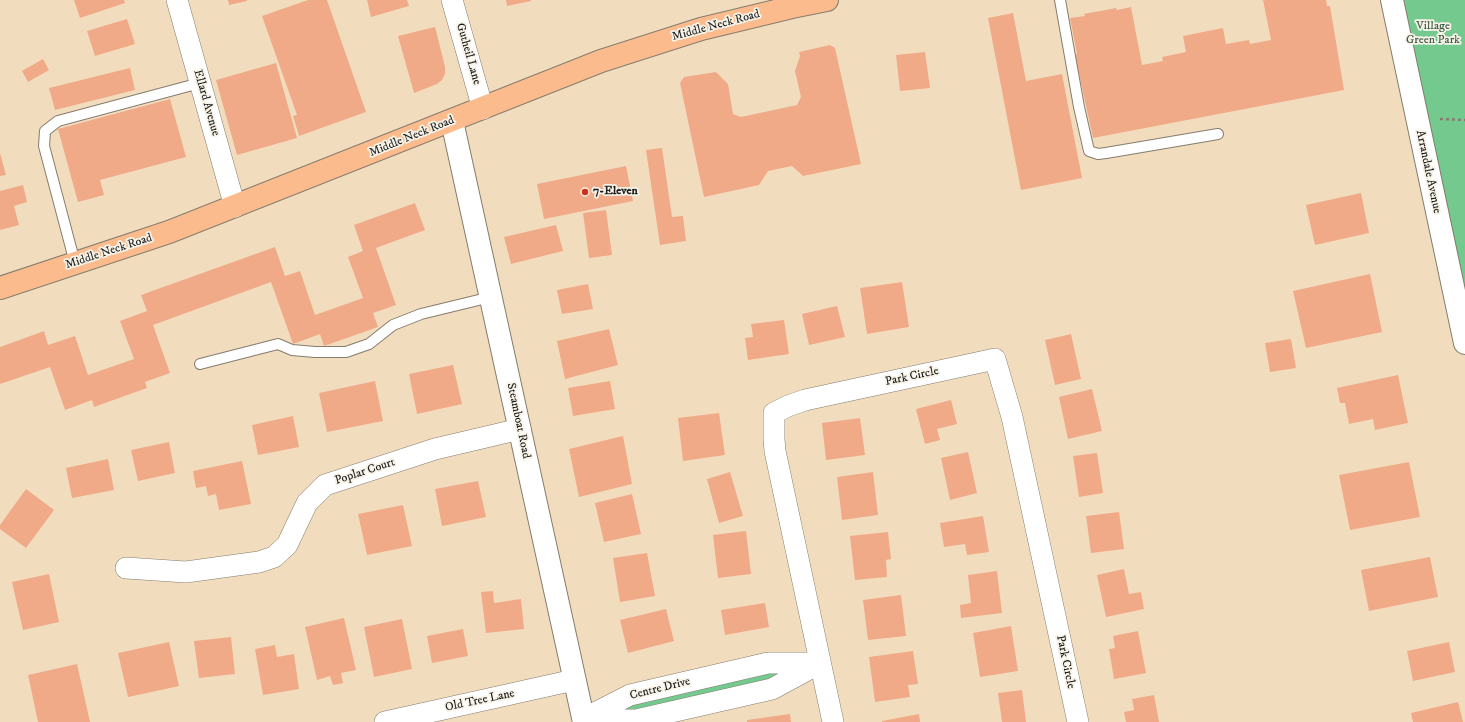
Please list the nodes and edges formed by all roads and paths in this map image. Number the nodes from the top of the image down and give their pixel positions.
1 (177, 0) edge
2 (452, 0) edge
3 (827, 0) edge
4 (1060, 0) edge
5 (1392, 0) edge
6 (200, 83) junction
7 (483, 109) junction
8 (452, 121) junction
9 (1218, 134) dead end
10 (235, 207) junction
11 (75, 263) junction
12 (0, 288) edge
13 (491, 297) junction
14 (1465, 343) edge
15 (200, 364) dead end
16 (520, 429) junction
17 (126, 568) dead end
18 (820, 662) junction
19 (574, 680) junction
20 (583, 721) edge
21 (385, 722) edge
22 (833, 722) edge
23 (1078, 722) edge

1 - 6 street, Ellard Avenue
2 - 7 street, Gutheil Lane
3 - 7 main road, Middle Neck Road
4 - 9 lane
5 - 14 street, Arrandale Avenue
6 - 10 street, Ellard Avenue
6 - 11 lane
7 - 8 main road, Middle Neck Road
8 - 10 main road, Middle Neck Road
8 - 13 street, Steamboat Road
10 - 11 main road, Middle Neck Road
11 - 12 main road, Middle Neck Road
13 - 15 lane
13 - 16 street, Steamboat Road
16 - 17 street, Poplar Court
16 - 19 street, Steamboat Road
18 - 20 street, Centre Drive
18 - 22 street, Park Circle
18 - 23 street, Park Circle
19 - 20 street, Steamboat Road
19 - 21 street, Old Tree Lane

